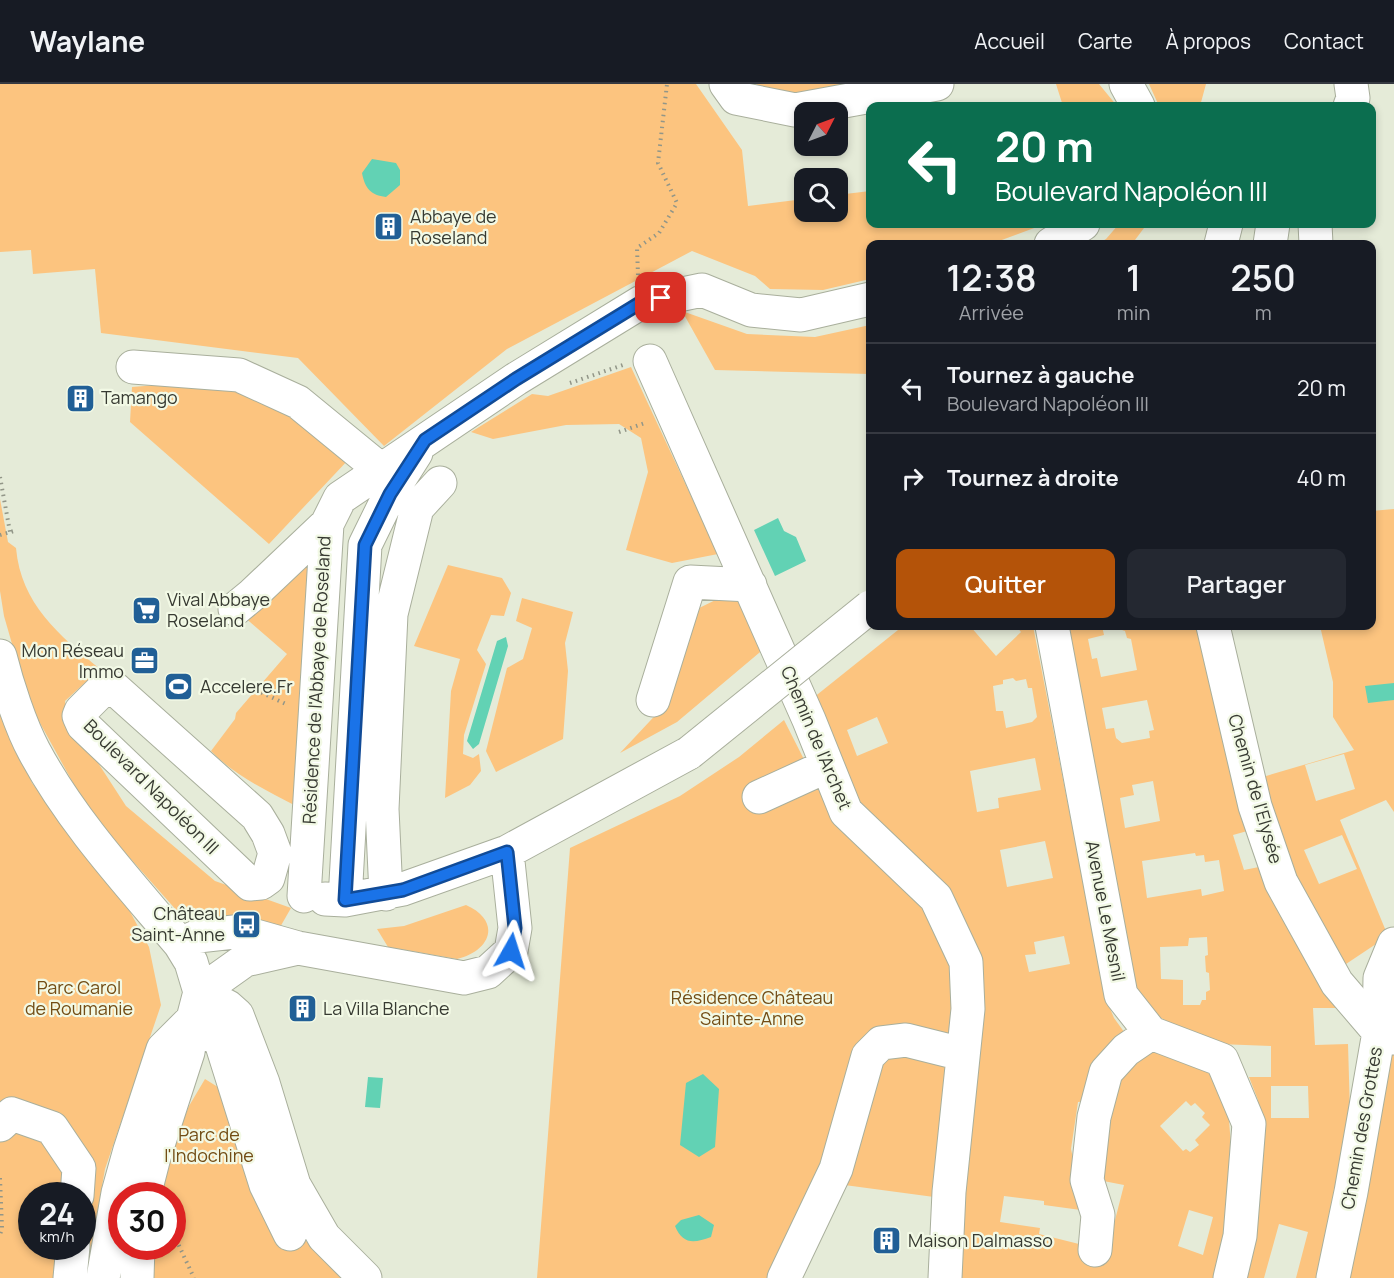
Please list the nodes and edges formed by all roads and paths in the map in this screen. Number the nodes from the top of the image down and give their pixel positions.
1 (667, 84) edge
2 (726, 84) edge
3 (937, 84) edge
4 (1126, 84) edge
5 (1351, 84) edge
6 (1136, 102) edge
7 (1352, 102) edge
8 (1077, 228) edge
9 (1057, 240) edge
10 (866, 300) edge
11 (640, 303) junction
12 (650, 361) dead end
13 (133, 367) dead end
14 (425, 440) junction
15 (381, 470) junction
16 (0, 477) edge
17 (440, 483) dead end
18 (327, 524) junction
19 (0, 535) edge
20 (750, 585) junction
21 (235, 609) dead end
22 (866, 610) edge
23 (1053, 630) edge
24 (1214, 630) edge
25 (0, 656) edge
26 (653, 700) dead end
27 (827, 766) junction
28 (759, 797) dead end
29 (507, 852) junction
30 (268, 878) junction
31 (386, 894) junction
32 (304, 896) junction
33 (345, 900) junction
34 (180, 944) junction
35 (1394, 944) edge
36 (298, 948) junction
37 (196, 1006) junction
38 (1151, 1033) junction
39 (1386, 1035) edge
40 (962, 1054) junction
41 (0, 1125) edge
42 (0, 1178) edge
43 (78, 1182) edge
44 (157, 1182) edge
45 (290, 1234) dead end
46 (0, 1235) edge
47 (1095, 1250) dead end
48 (72, 1260) edge
49 (138, 1260) edge
50 (186, 1260) edge
51 (70, 1278) edge
52 (103, 1278) edge
53 (137, 1278) edge
54 (194, 1278) edge
55 (366, 1278) edge
56 (784, 1278) edge
57 (945, 1278) edge
58 (1230, 1278) edge
59 (1333, 1278) edge

1 - 11 path
2 - 3 street
4 - 6 street
5 - 7 street
8 - 9 street
10 - 11 street, Résidence de l'Abbaye de Roseland
11 - 14 street, Résidence de l'Abbaye de Roseland
12 - 20 street, Chemin de l'Archet
13 - 15 street
14 - 15 street, Résidence de l'Abbaye de Roseland
14 - 33 street, Résidence de l'Abbaye de Roseland
15 - 18 street, Résidence de l'Abbaye de Roseland
16 - 19 path
17 - 31 street
18 - 21 street
18 - 32 street, Résidence de l'Abbaye de Roseland
20 - 26 street
20 - 27 street, Chemin de l'Archet
22 - 29 street, Boulevard Napoléon III, bridge
23 - 38 street, Avenue Le Mesnil
24 - 39 street, Chemin de l'Elysée
25 - 34 street
27 - 28 street
27 - 40 street, Chemin de l'Archet
29 - 31 street, Boulevard Napoléon III
29 - 36 street
30 - 30 street, Boulevard Napoléon III
30 - 32 street, Boulevard Napoléon III
31 - 33 street, Boulevard Napoléon III
32 - 33 street, Boulevard Napoléon III
34 - 36 street
34 - 37 street
35 - 39 street, Chemin des Grottes
36 - 37 street
37 - 44 street
37 - 45 street
37 - 52 street
37 - 55 street
38 - 47 street
38 - 58 street
39 - 59 street, Chemin des Grottes
40 - 56 street
40 - 57 street, Chemin de l'Archet
41 - 43 street
42 - 46 path
48 - 51 street
49 - 53 street
50 - 54 path

